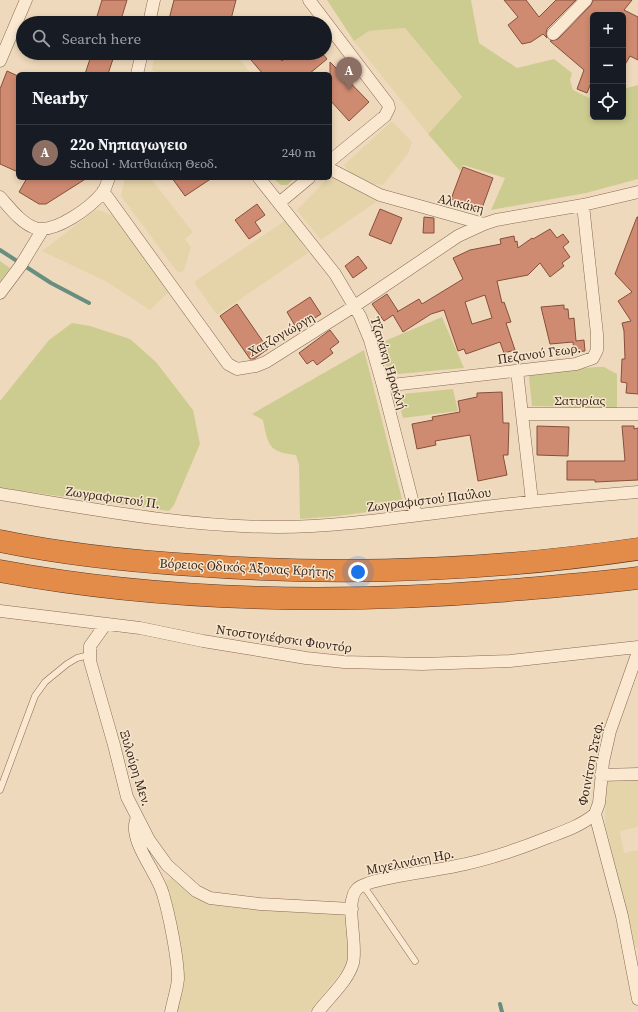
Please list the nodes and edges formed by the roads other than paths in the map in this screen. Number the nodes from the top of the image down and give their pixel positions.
1 (26, 0) edge
2 (154, 0) edge
3 (309, 0) edge
4 (586, 0) edge
5 (19, 16) edge
6 (151, 16) edge
7 (321, 16) edge
8 (16, 23) edge
9 (332, 30) edge
10 (553, 34) dead end
11 (140, 60) edge
12 (0, 61) edge
13 (137, 72) edge
14 (332, 159) edge
15 (332, 170) edge
16 (108, 180) edge
17 (261, 180) edge
18 (307, 180) edge
19 (103, 191) junction
20 (638, 192) edge
21 (0, 197) edge
22 (279, 203) junction
23 (583, 205) junction
24 (484, 224) junction
25 (43, 229) junction
26 (0, 293) edge
27 (356, 306) junction
28 (517, 371) junction
29 (383, 386) junction
30 (522, 414) junction
31 (638, 414) edge
32 (638, 492) edge
33 (0, 494) edge
34 (532, 501) junction
35 (416, 515) junction
36 (223, 525) joint
37 (0, 541) edge
38 (638, 549) edge
39 (0, 571) edge
40 (638, 578) edge
41 (0, 611) edge
42 (105, 624) junction
43 (638, 648) edge
44 (638, 652) edge
45 (89, 655) junction
46 (638, 774) edge
47 (601, 775) junction
48 (0, 790) edge
49 (595, 814) junction
50 (137, 818) junction
51 (363, 885) junction
52 (352, 909) junction
53 (634, 954) edge
54 (415, 961) dead end
55 (638, 999) edge
56 (171, 1012) edge
57 (318, 1012) edge

1 - 5 street
2 - 6 street
3 - 7 street
4 - 10 street
8 - 12 street
9 - 14 street
11 - 13 street
15 - 24 street, Αλικάκη
16 - 19 street
17 - 22 street, Τζανάκη Ηρακλή
18 - 22 street
19 - 25 street
19 - 27 street, Χατζογιώργη
20 - 23 street, Αλικάκη
21 - 25 street
22 - 27 street, Τζανάκη Ηρακλή
23 - 24 street, Αλικάκη
23 - 28 street, Πεζανού Γεωρ.
24 - 27 street, Χατζογιώργη
25 - 26 street
27 - 29 street, Τζανάκη Ηρακλή
28 - 29 street, Πεζανού Γεωρ.
28 - 30 street
29 - 35 street, Τζανάκη Ηρακλή
30 - 31 street, Σατυρίας
30 - 34 street
32 - 34 street, Ζωγραφιστού Παύλου
33 - 36 street, Ζωγραφιστού Π.
34 - 35 street, Ζωγραφιστού Παύλου
35 - 36 street, Ζωγραφιστού Παύλου
37 - 38 highway, Βόρειος Οδικός Άξονας Κρήτης
39 - 40 highway, Βόρειος Οδικός Άξονας Κρήτης
41 - 42 street, Ντοστογιέφσκι Φιοντόρ
42 - 43 street, Ντοστογιέφσκι Φιοντόρ
42 - 45 street
44 - 47 street, Φοινίτση Στεφ.
45 - 48 lane
45 - 50 street, Ξυλούρη Μεν.
46 - 47 street
47 - 49 street, Φοινίτση Στεφ.
49 - 51 street, Μιχελινάκη Ηρ.
49 - 53 street, Φοινίτση Στεφ.
50 - 52 street, Ξυλούρη Μεν.
50 - 56 street
51 - 52 street, Μιχελινάκη Ηρ.
51 - 54 lane
52 - 57 street, Μιχελινάκη Ηρ.
53 - 55 street, Φοινίτση Στεφ.

